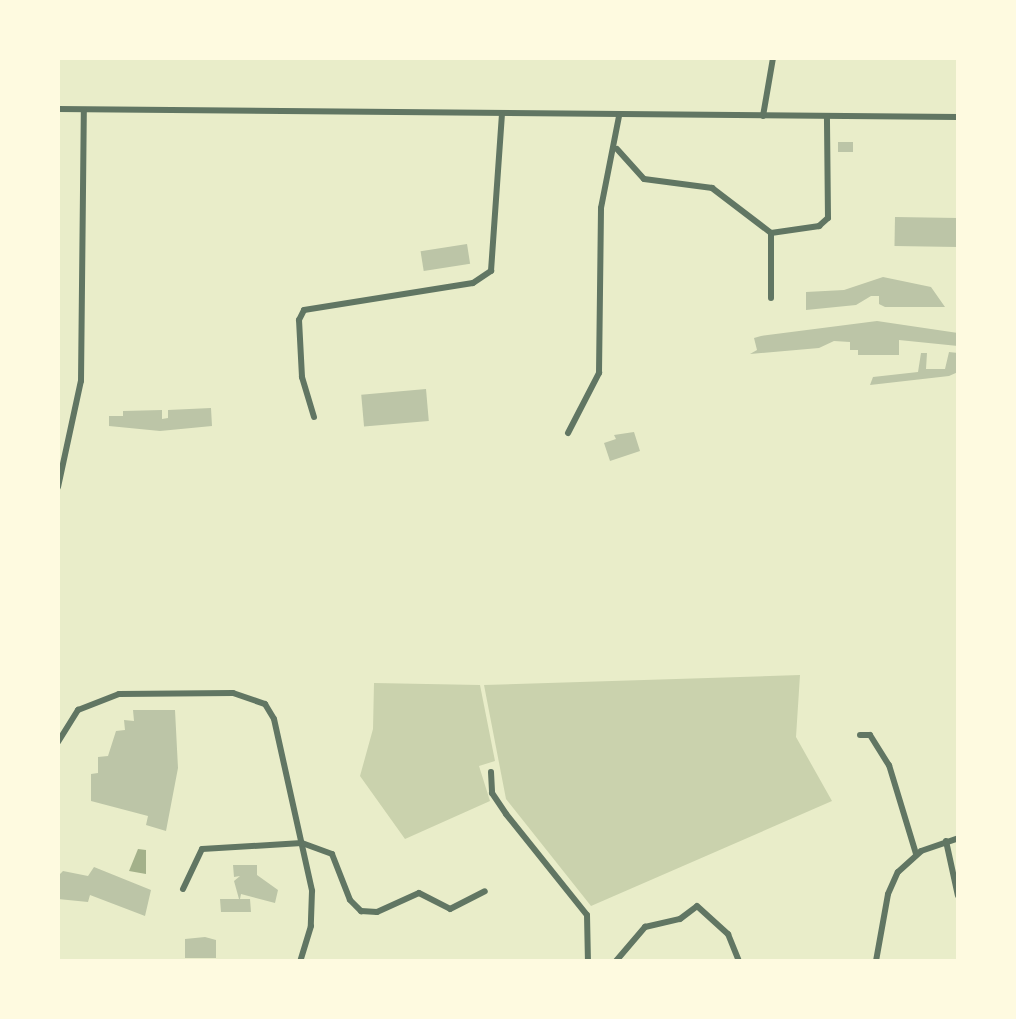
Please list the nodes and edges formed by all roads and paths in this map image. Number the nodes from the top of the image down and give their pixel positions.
1 (773, 58) edge
2 (58, 109) edge
3 (84, 110) junction
4 (502, 115) junction
5 (619, 116) junction
6 (763, 116) junction
7 (827, 116) junction
8 (958, 117) edge
9 (616, 149) junction
10 (771, 233) junction
11 (771, 298) dead end
12 (314, 417) dead end
13 (568, 433) dead end
14 (58, 487) edge
15 (860, 735) dead end
16 (58, 742) edge
17 (491, 772) dead end
18 (958, 838) edge
19 (946, 841) junction
20 (302, 843) junction
21 (916, 854) junction
22 (183, 889) dead end
23 (485, 891) dead end
24 (958, 896) edge
25 (300, 961) edge
26 (588, 961) edge
27 (616, 961) edge
28 (739, 961) edge
29 (876, 961) edge

1 - 6 street
2 - 3 street
3 - 4 street
3 - 14 street
4 - 5 street
4 - 12 street
5 - 6 street
5 - 9 street
6 - 7 street
7 - 8 street
7 - 10 street
9 - 10 street
9 - 13 street
10 - 11 street
15 - 21 street
16 - 20 street
17 - 26 street
18 - 19 street
19 - 21 street
19 - 24 street
20 - 22 street
20 - 23 street
20 - 25 street
21 - 29 street
27 - 28 street

